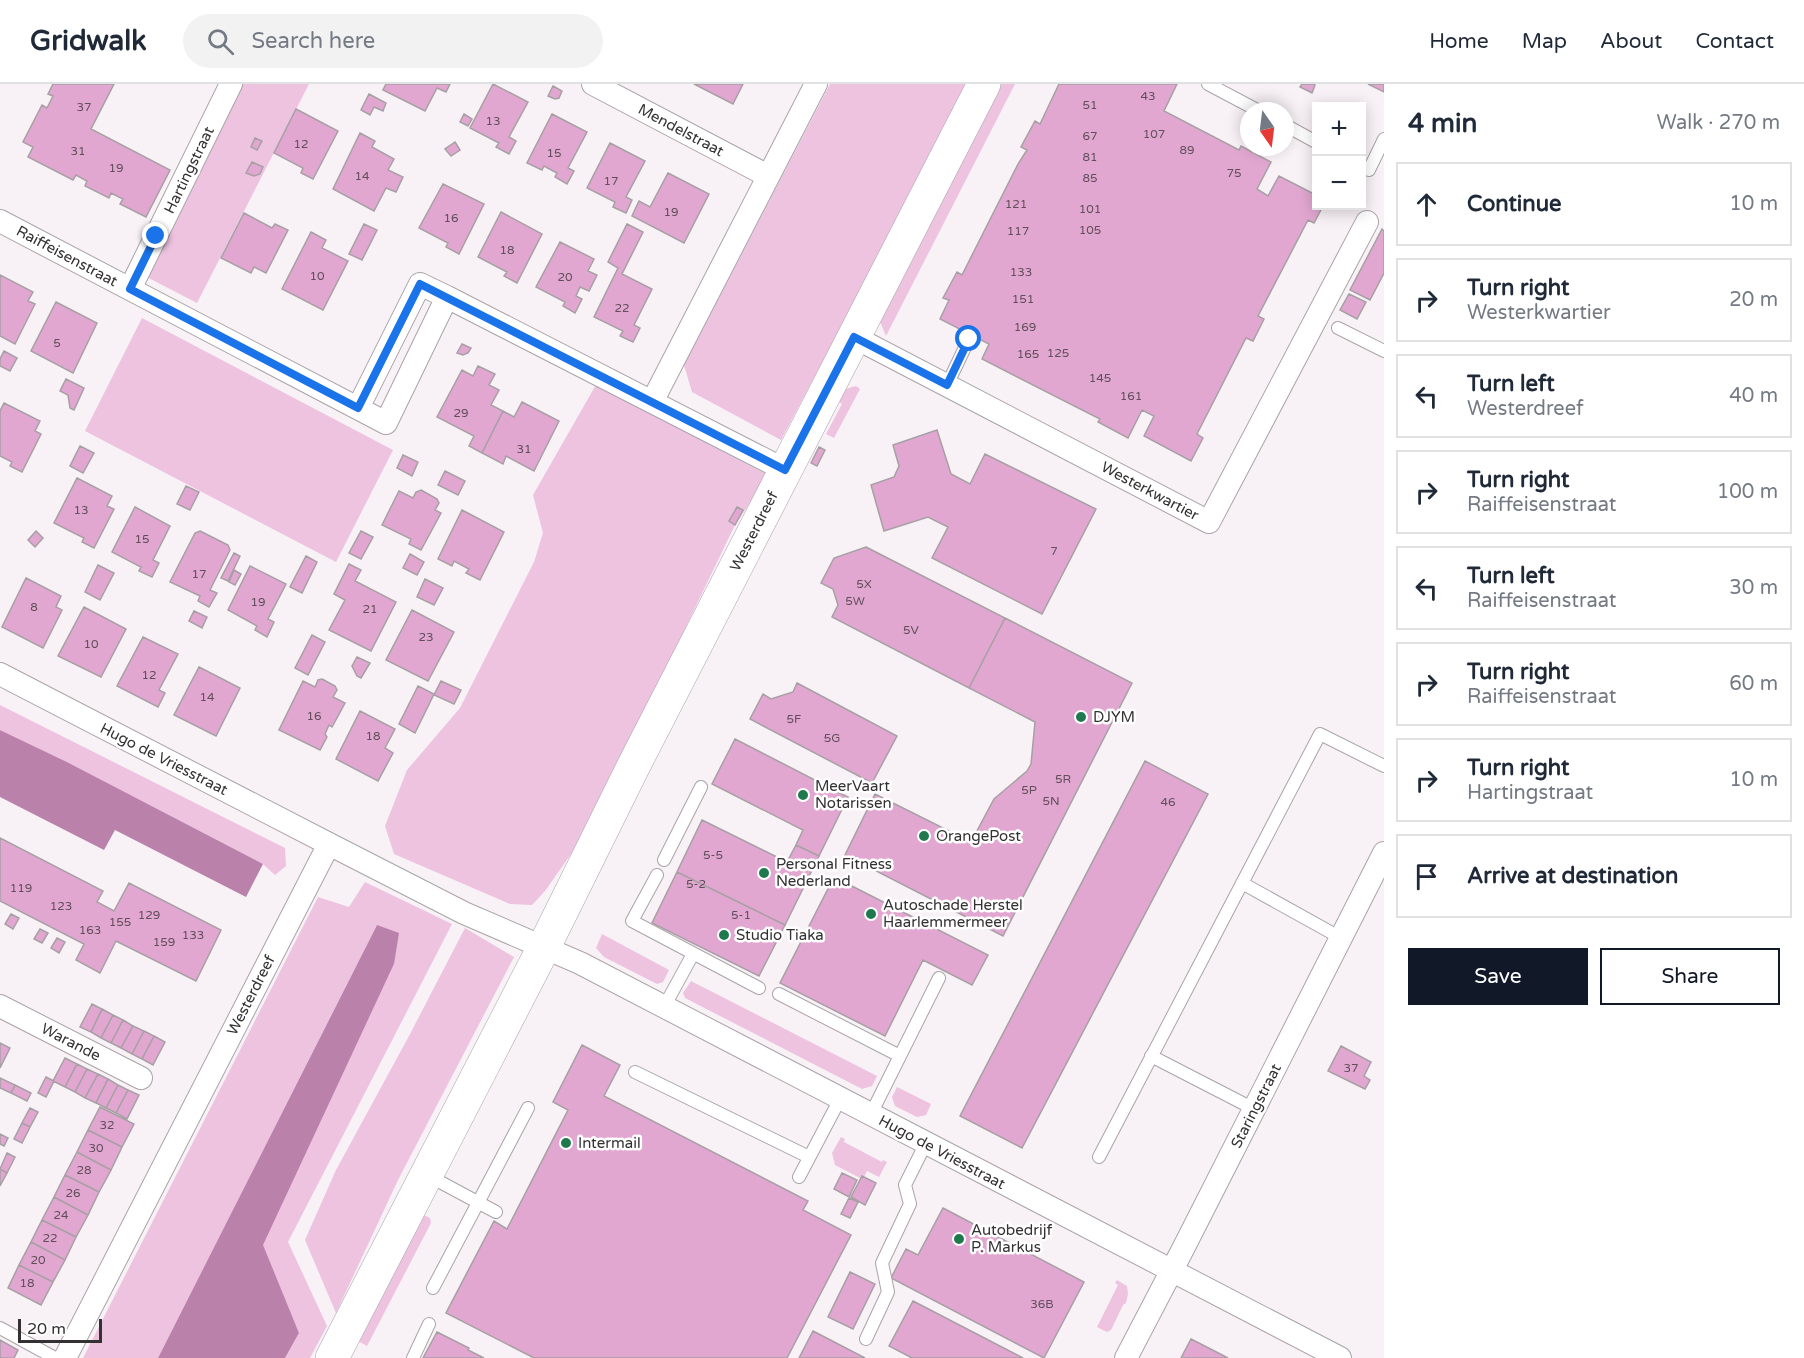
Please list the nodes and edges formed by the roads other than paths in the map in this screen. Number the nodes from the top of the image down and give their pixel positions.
1 (231, 84) edge
2 (593, 84) edge
3 (816, 84) edge
4 (984, 84) edge
5 (1208, 84) edge
6 (1242, 102) edge
7 (1294, 130) edge
8 (1312, 139) edge
9 (1384, 139) edge
10 (1366, 168) edge
11 (768, 176) junction
12 (0, 221) edge
13 (1367, 222) dead end
14 (130, 289) junction
15 (447, 297) junction
16 (1338, 328) dead end
17 (854, 337) junction
18 (969, 339) dead end
19 (1384, 351) edge
20 (947, 385) junction
21 (652, 402) junction
22 (358, 408) junction
23 (785, 470) junction
24 (0, 674) edge
25 (1384, 766) edge
26 (701, 787) dead end
27 (328, 844) junction
28 (1384, 853) edge
29 (664, 860) dead end
30 (657, 874) dead end
31 (1242, 883) junction
32 (1341, 938) junction
33 (543, 949) junction
34 (693, 954) junction
35 (939, 978) dead end
36 (759, 988) dead end
37 (779, 994) dead end
38 (0, 1006) edge
39 (664, 1007) junction
40 (900, 1056) junction
41 (1151, 1056) junction
42 (635, 1072) dead end
43 (141, 1078) dead end
44 (840, 1099) junction
45 (528, 1108) dead end
46 (1254, 1109) junction
47 (871, 1114) junction
48 (926, 1143) junction
49 (1099, 1157) dead end
50 (809, 1158) junction
51 (428, 1175) junction
52 (799, 1176) dead end
53 (479, 1202) junction
54 (496, 1212) dead end
55 (1172, 1271) junction
56 (434, 1288) dead end
57 (429, 1324) dead end
58 (0, 1328) edge
59 (866, 1339) dead end
60 (55, 1358) edge
61 (65, 1358) edge
62 (332, 1358) edge
63 (412, 1358) edge
64 (1126, 1358) edge
65 (1340, 1358) edge

1 - 14 street, Hartingstraat
2 - 11 street, Mendelstraat
3 - 11 street
4 - 17 street, Westerdreef
5 - 6 lane
7 - 8 lane
9 - 10 lane
11 - 21 street
12 - 14 street, Raiffeisenstraat
13 - 20 street, Westerkwartier
14 - 22 street, Raiffeisenstraat
15 - 21 street
15 - 22 street
15 - 22 street, Raiffeisenstraat
16 - 19 lane
17 - 20 street, Westerkwartier
17 - 23 street, Westerdreef
18 - 20 lane
21 - 23 street
23 - 33 street, Westerdreef
24 - 27 street, Hugo de Vriesstraat
25 - 31 lane
26 - 29 lane
27 - 33 street
27 - 61 street, Westerdreef
28 - 32 street, Staringstraat
30 - 34 lane
31 - 32 lane
31 - 41 lane
32 - 46 street, Staringstraat
33 - 39 street, Hugo de Vriesstraat
33 - 51 street, Westerdreef
34 - 36 lane
34 - 39 lane
35 - 40 lane
37 - 40 lane
38 - 43 street, Warande
39 - 44 street, Hugo de Vriesstraat
40 - 47 lane
41 - 46 lane
41 - 49 lane
42 - 50 lane
44 - 47 street, Hugo de Vriesstraat
44 - 50 lane
45 - 53 lane
46 - 55 street, Staringstraat
47 - 48 street, Hugo de Vriesstraat
48 - 55 street, Hugo de Vriesstraat
48 - 59 lane
50 - 52 lane
51 - 53 lane
51 - 62 street, Westerdreef
53 - 54 lane
53 - 56 lane
55 - 64 street, Staringstraat
55 - 65 street, Hugo de Vriesstraat
57 - 63 lane
58 - 60 lane

